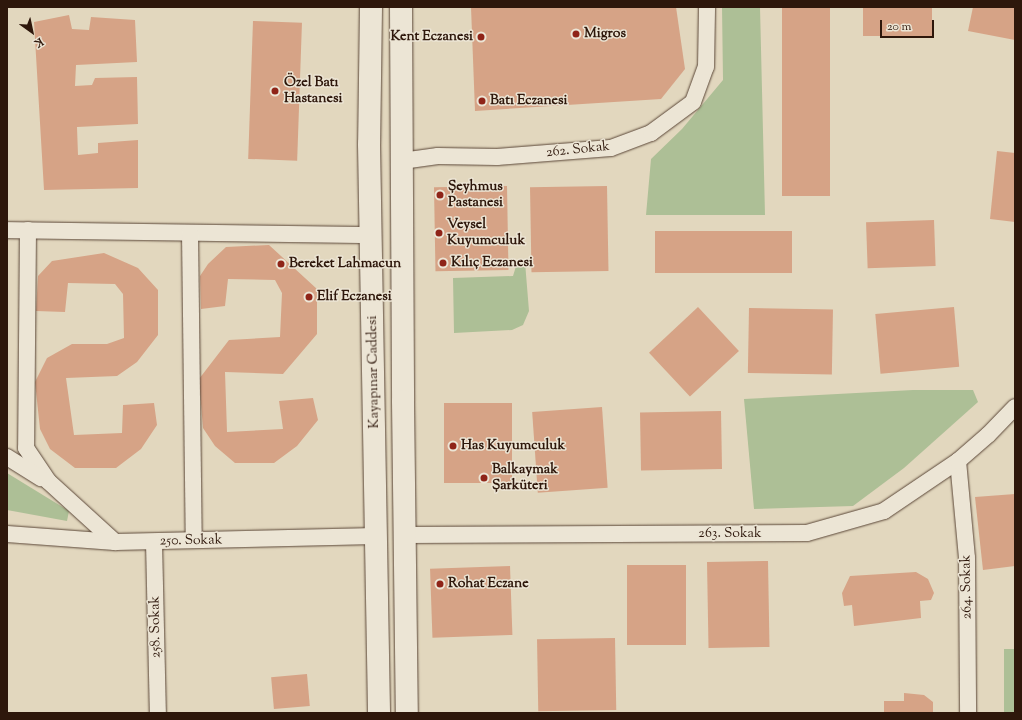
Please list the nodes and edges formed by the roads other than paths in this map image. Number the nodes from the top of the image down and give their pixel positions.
1 (371, 7) edge
2 (401, 7) edge
3 (707, 7) edge
4 (402, 161) junction
5 (7, 230) edge
6 (28, 230) junction
7 (190, 233) junction
8 (371, 235) junction
9 (1015, 407) edge
10 (7, 456) edge
11 (958, 461) junction
12 (48, 482) junction
13 (7, 534) edge
14 (405, 535) junction
15 (376, 536) junction
16 (194, 540) junction
17 (115, 542) junction
18 (154, 542) junction
19 (158, 713) edge
20 (379, 713) edge
21 (407, 713) edge
22 (968, 713) edge

1 - 8 main road, Kayapınar Caddesi
2 - 4 main road, Kayapınar Caddesi
3 - 4 street, 262. Sokak
4 - 14 main road, Kayapınar Caddesi
5 - 6 street
6 - 7 street
6 - 12 street
7 - 8 street
7 - 16 street
8 - 15 main road, Kayapınar Caddesi
9 - 11 street, 263. Sokak
10 - 12 street
11 - 14 street, 263. Sokak
11 - 22 street, 264. Sokak
12 - 17 street
13 - 17 street, 250. Sokak
14 - 21 main road, Kayapınar Caddesi
15 - 16 street, 250. Sokak
15 - 20 main road, Kayapınar Caddesi
16 - 18 street, 250. Sokak
17 - 18 street, 250. Sokak
18 - 19 street, 258. Sokak

